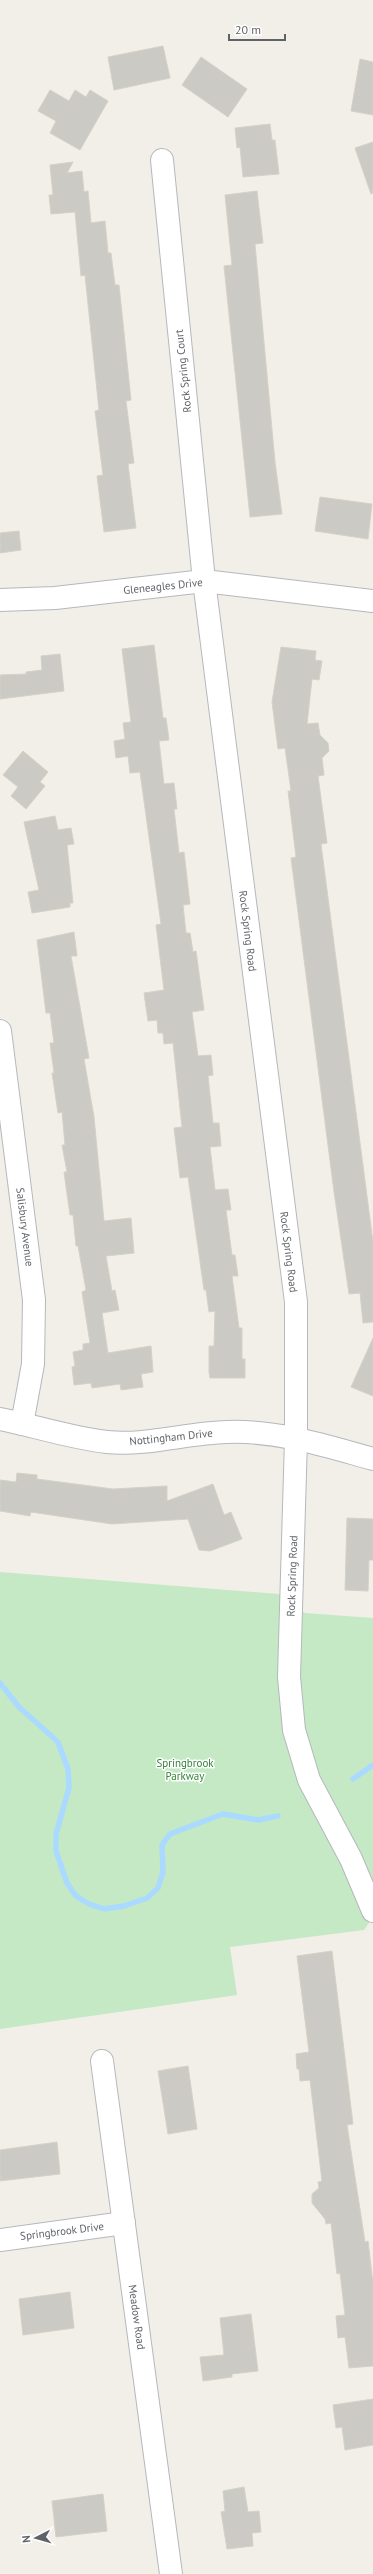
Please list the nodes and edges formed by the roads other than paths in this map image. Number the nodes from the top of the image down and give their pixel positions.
1 (162, 160) dead end
2 (204, 581) junction
3 (0, 600) edge
4 (373, 602) edge
5 (0, 1031) edge
6 (0, 1419) edge
7 (22, 1424) junction
8 (296, 1439) junction
9 (373, 1459) edge
10 (373, 1911) edge
11 (102, 2060) dead end
12 (124, 2223) junction
13 (0, 2240) edge
14 (171, 2574) edge

1 - 2 street, Rock Spring Court
2 - 3 street, Gleneagles Drive
2 - 4 street, Gleneagles Drive
2 - 8 street, Rock Spring Road
5 - 7 street, Salisbury Avenue
6 - 7 street, Nottingham Drive
7 - 8 street, Nottingham Drive
8 - 9 street, Nottingham Drive
8 - 10 street, Rock Spring Road
11 - 12 street, Meadow Road
12 - 13 street, Springbrook Drive
12 - 14 street, Meadow Road

